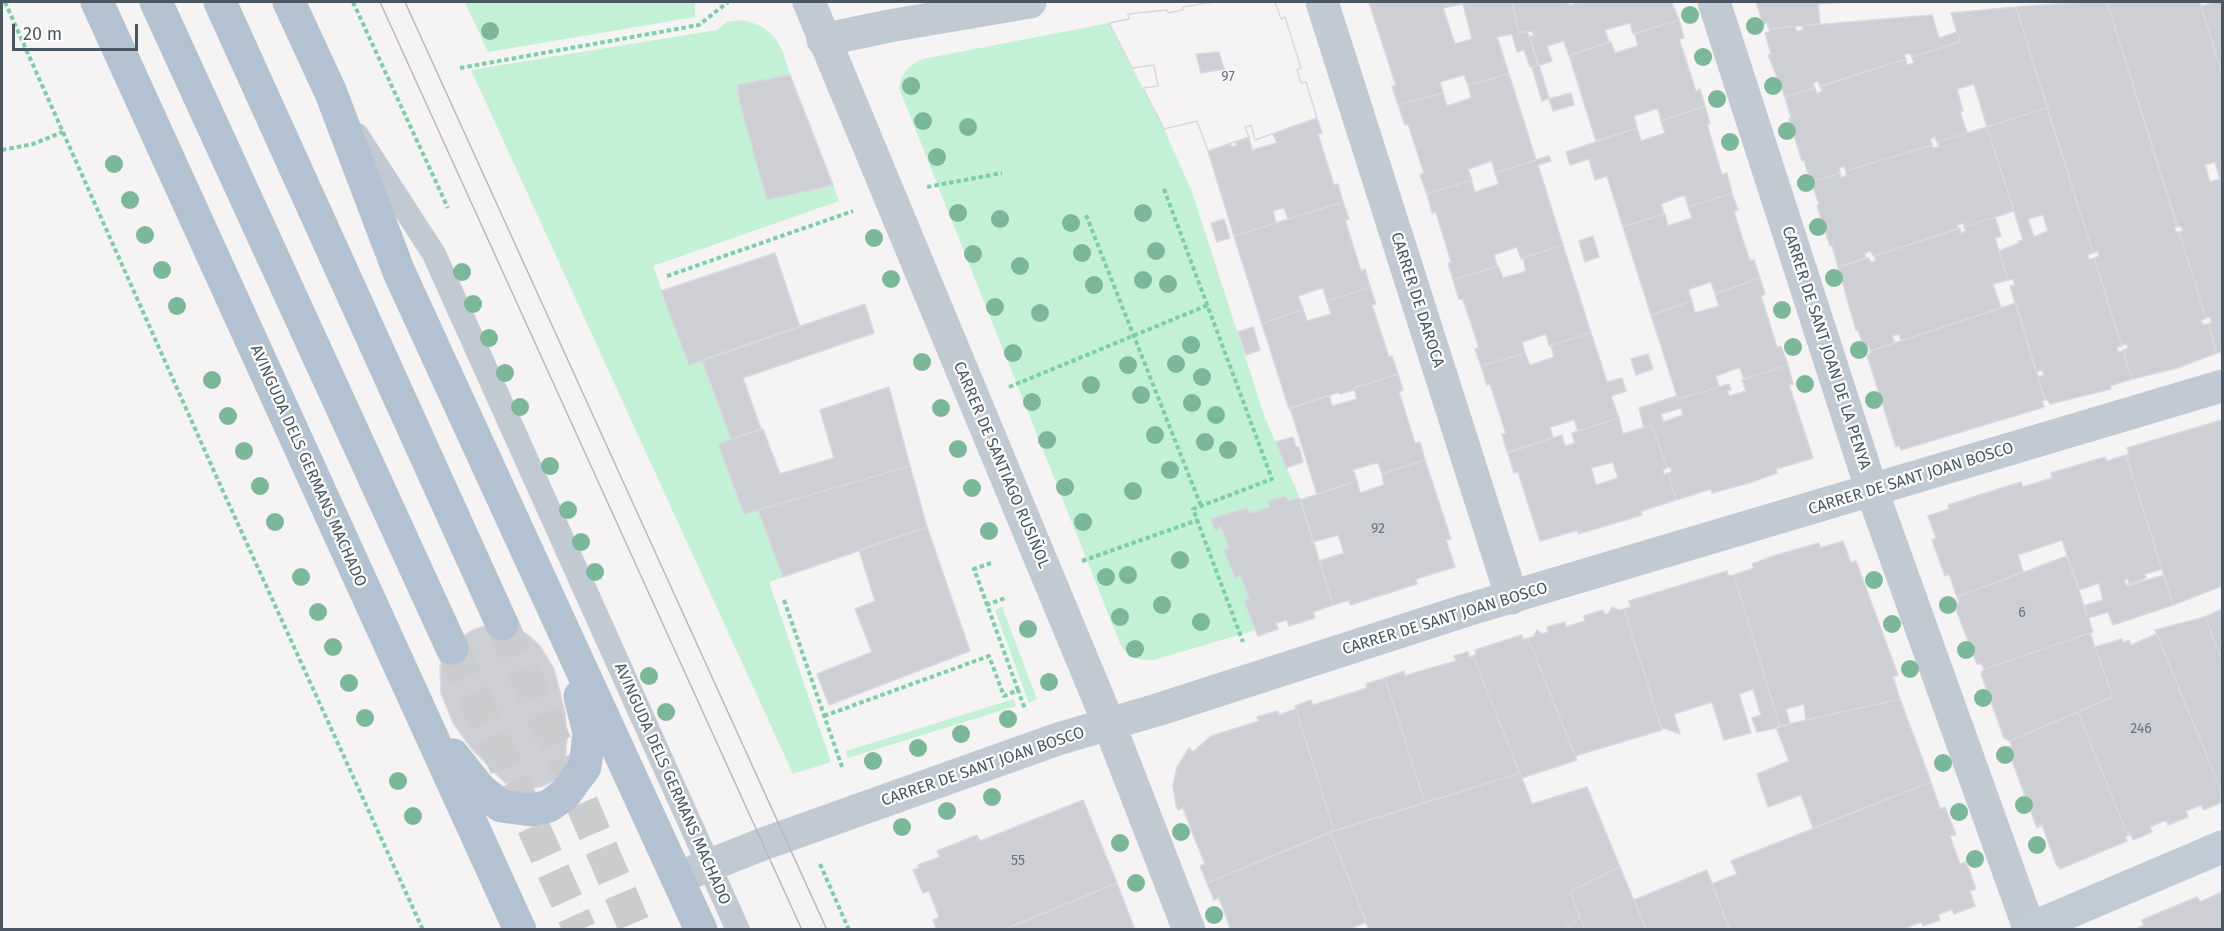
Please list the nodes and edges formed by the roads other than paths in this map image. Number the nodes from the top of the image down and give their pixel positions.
1 (97, 2) edge
2 (156, 2) edge
3 (220, 2) edge
4 (289, 2) edge
5 (809, 2) edge
6 (1030, 2) edge
7 (1322, 2) edge
8 (1714, 2) edge
9 (823, 40) junction
10 (331, 93) junction
11 (2223, 386) edge
12 (1872, 491) junction
13 (1512, 598) junction
14 (502, 624) tunnel mouth
15 (566, 636) junction
16 (452, 648) tunnel mouth
17 (420, 713) junction
18 (1109, 724) junction
19 (2223, 847) edge
20 (708, 865) junction
21 (677, 878) junction
22 (2028, 929) edge
23 (520, 930) edge
24 (701, 930) edge
25 (738, 930) edge
26 (1189, 930) edge

1 - 17 main road, AVINGUDA DELS GERMANS MACHADO
2 - 16 main road
3 - 14 main road
4 - 10 main road, AVINGUDA DELS GERMANS MACHADO
5 - 9 street, CARRER DE SANTIAGO RUSIÑOL
6 - 9 street
7 - 13 street, CARRER DE DAROCA
8 - 12 street, CARRER DE SANT JOAN DE LA PENYA
9 - 18 street, CARRER DE SANTIAGO RUSIÑOL
10 - 15 main road, AVINGUDA DELS GERMANS MACHADO
10 - 20 lane, AVINGUDA DELS GERMANS MACHADO
11 - 12 street, CARRER DE SANT JOAN BOSCO
12 - 13 street, CARRER DE SANT JOAN BOSCO
12 - 22 street, CARRER DE SANT JOAN DE LA PENYA
13 - 18 street, CARRER DE SANT JOAN BOSCO
15 - 17 main road
15 - 21 main road, AVINGUDA DELS GERMANS MACHADO
17 - 23 main road, AVINGUDA DELS GERMANS MACHADO
18 - 20 street, CARRER DE SANT JOAN BOSCO
18 - 26 street, CARRER DE SANTIAGO RUSIÑOL
19 - 22 main road
20 - 21 street, CARRER DE SANT JOAN BOSCO
20 - 25 lane, AVINGUDA DELS GERMANS MACHADO
21 - 24 main road, AVINGUDA DELS GERMANS MACHADO

